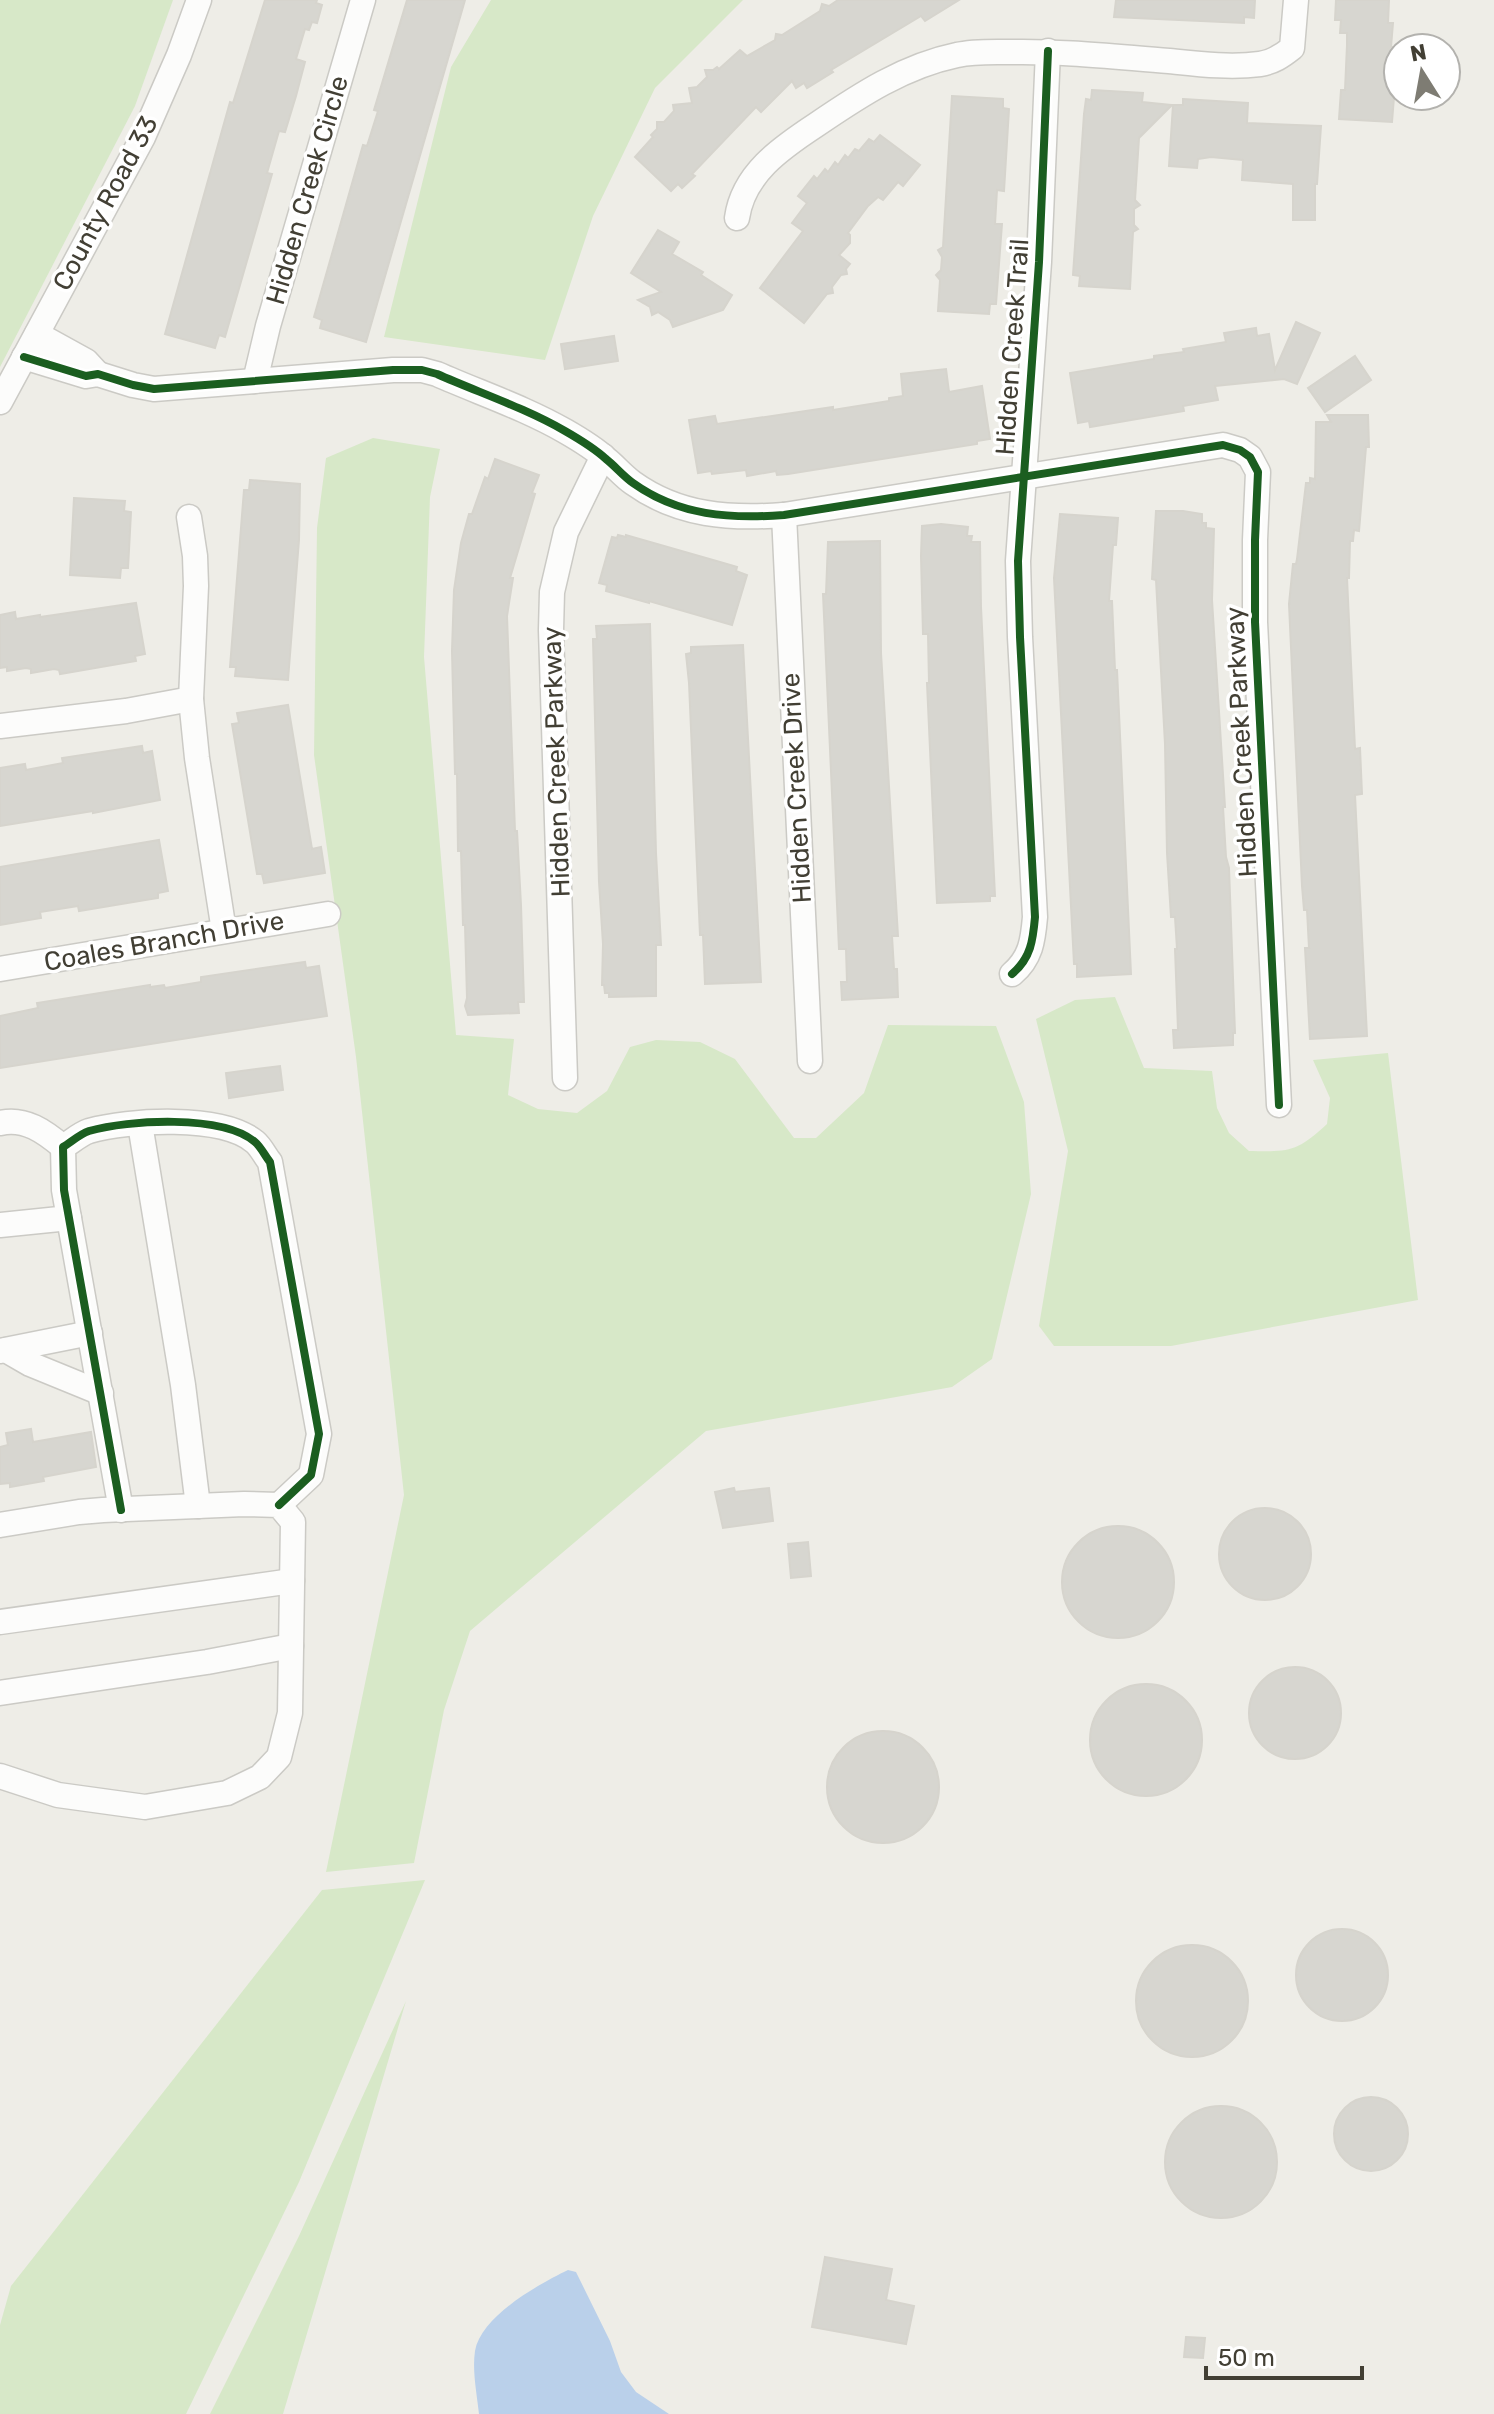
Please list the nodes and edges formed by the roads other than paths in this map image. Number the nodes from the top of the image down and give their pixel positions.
1 (199, 0) edge
2 (363, 0) edge
3 (1296, 0) edge
4 (1048, 51) junction
5 (737, 218) dead end
6 (37, 334) junction
7 (24, 357) junction
8 (98, 374) junction
9 (255, 381) junction
10 (0, 402) edge
11 (603, 456) junction
12 (1023, 475) junction
13 (784, 515) junction
14 (189, 517) dead end
15 (191, 699) junction
16 (0, 726) edge
17 (328, 914) dead end
18 (224, 931) junction
19 (0, 969) edge
20 (1012, 974) dead end
21 (810, 1061) dead end
22 (565, 1078) dead end
23 (1279, 1105) dead end
24 (0, 1123) edge
25 (140, 1124) junction
26 (63, 1147) junction
27 (69, 1218) junction
28 (0, 1225) edge
29 (90, 1333) junction
30 (3, 1350) edge
31 (101, 1393) junction
32 (279, 1505) junction
33 (198, 1506) junction
34 (121, 1510) junction
35 (0, 1525) edge
36 (292, 1581) junction
37 (0, 1622) edge
38 (291, 1646) junction
39 (0, 1693) edge
40 (0, 1776) edge

1 - 6 street, County Road 33
2 - 9 street, Hidden Creek Circle
3 - 4 street
4 - 5 street
4 - 12 street, Hidden Creek Trail
6 - 7 street, County Road 33
6 - 8 street, Hidden Creek Parkway
7 - 8 street, Hidden Creek Parkway
7 - 10 street, County Road 33
8 - 9 street, Hidden Creek Parkway
9 - 11 street, Hidden Creek Parkway
11 - 13 street, Hidden Creek Parkway
11 - 22 street, Hidden Creek Parkway
12 - 13 street, Hidden Creek Parkway
12 - 20 street, Hidden Creek Trail
12 - 23 street, Hidden Creek Parkway
13 - 21 street, Hidden Creek Drive
14 - 15 street
15 - 16 street
15 - 18 street
17 - 18 street, Coales Branch Drive
18 - 19 street, Coales Branch Drive
24 - 26 street
25 - 26 street
25 - 32 street
25 - 33 street
26 - 27 street
27 - 28 street
27 - 29 street
29 - 30 street
29 - 31 street
30 - 31 street
31 - 34 street
32 - 33 street
32 - 36 street
33 - 34 street
34 - 35 street
36 - 37 street
36 - 38 street
38 - 39 street
38 - 40 street

